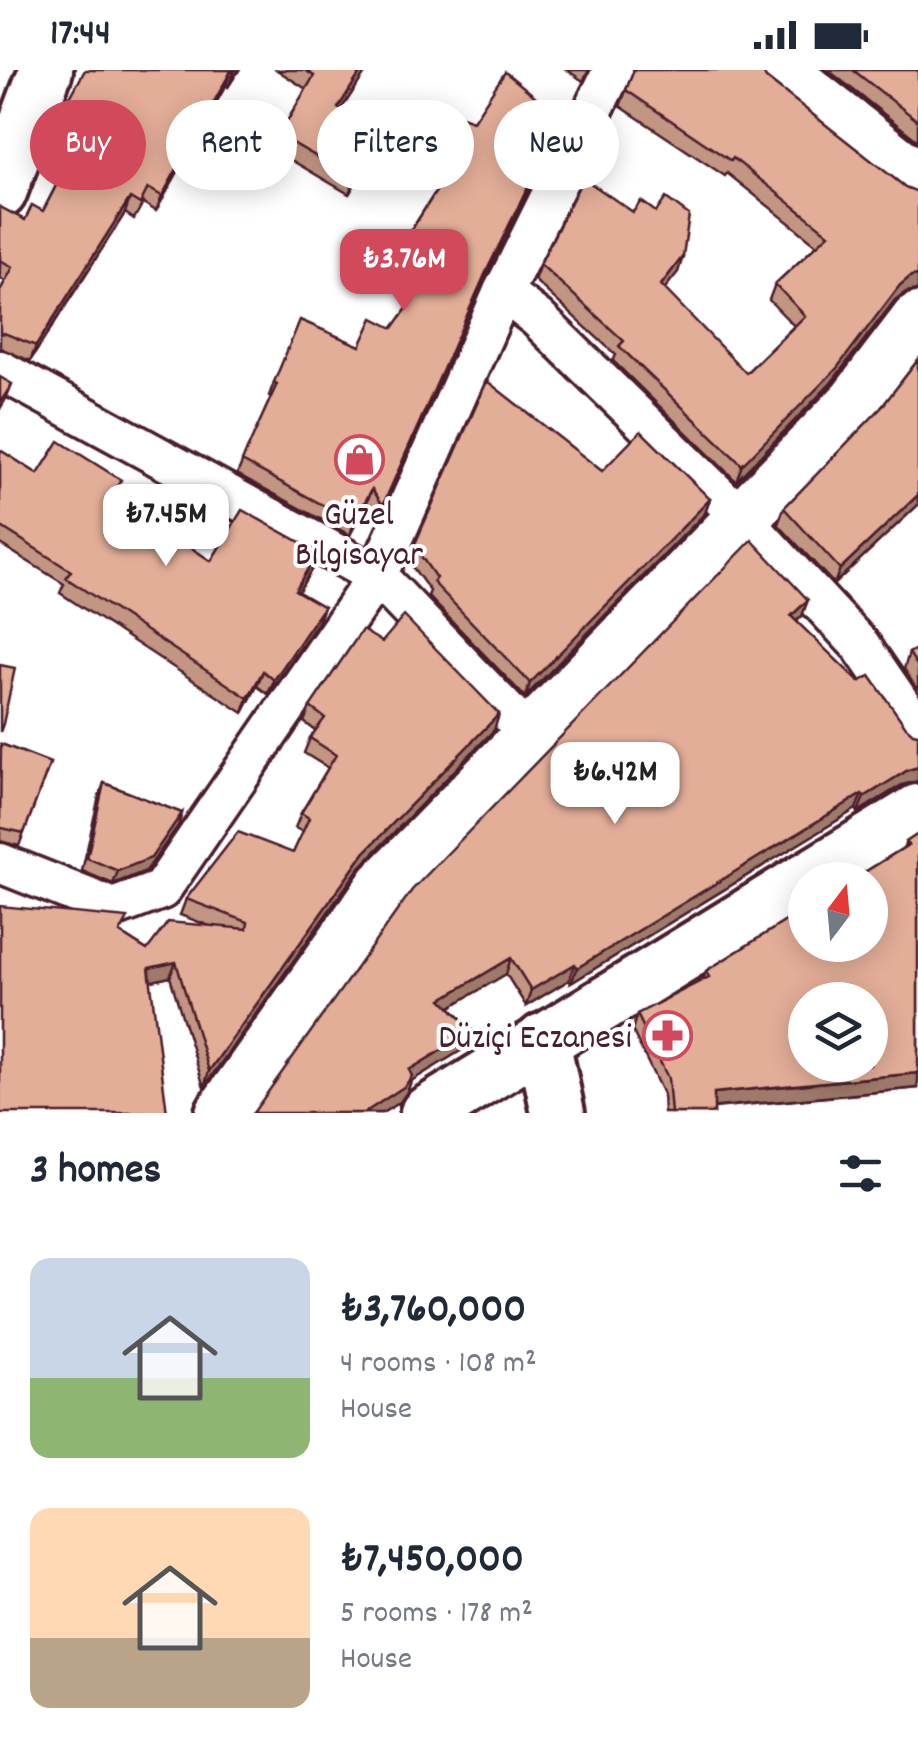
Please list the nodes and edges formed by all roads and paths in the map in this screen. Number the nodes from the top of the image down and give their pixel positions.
1 (46, 70) edge
2 (613, 70) edge
3 (779, 70) edge
4 (918, 178) edge
5 (0, 192) edge
6 (503, 292) junction
7 (918, 319) edge
8 (0, 370) edge
9 (742, 518) junction
10 (378, 576) junction
11 (918, 729) edge
12 (530, 736) junction
13 (918, 812) edge
14 (835, 862) edge
15 (0, 863) edge
16 (788, 890) edge
17 (543, 1040) junction
18 (222, 1113) edge
19 (427, 1113) edge
20 (558, 1113) edge

1 - 5 street
2 - 6 street
3 - 4 street
6 - 9 street
6 - 10 street
7 - 9 street
8 - 10 street
9 - 11 street
9 - 12 street
10 - 12 street
10 - 15 street
12 - 18 street
13 - 14 street
16 - 17 street
17 - 19 street
17 - 20 street

